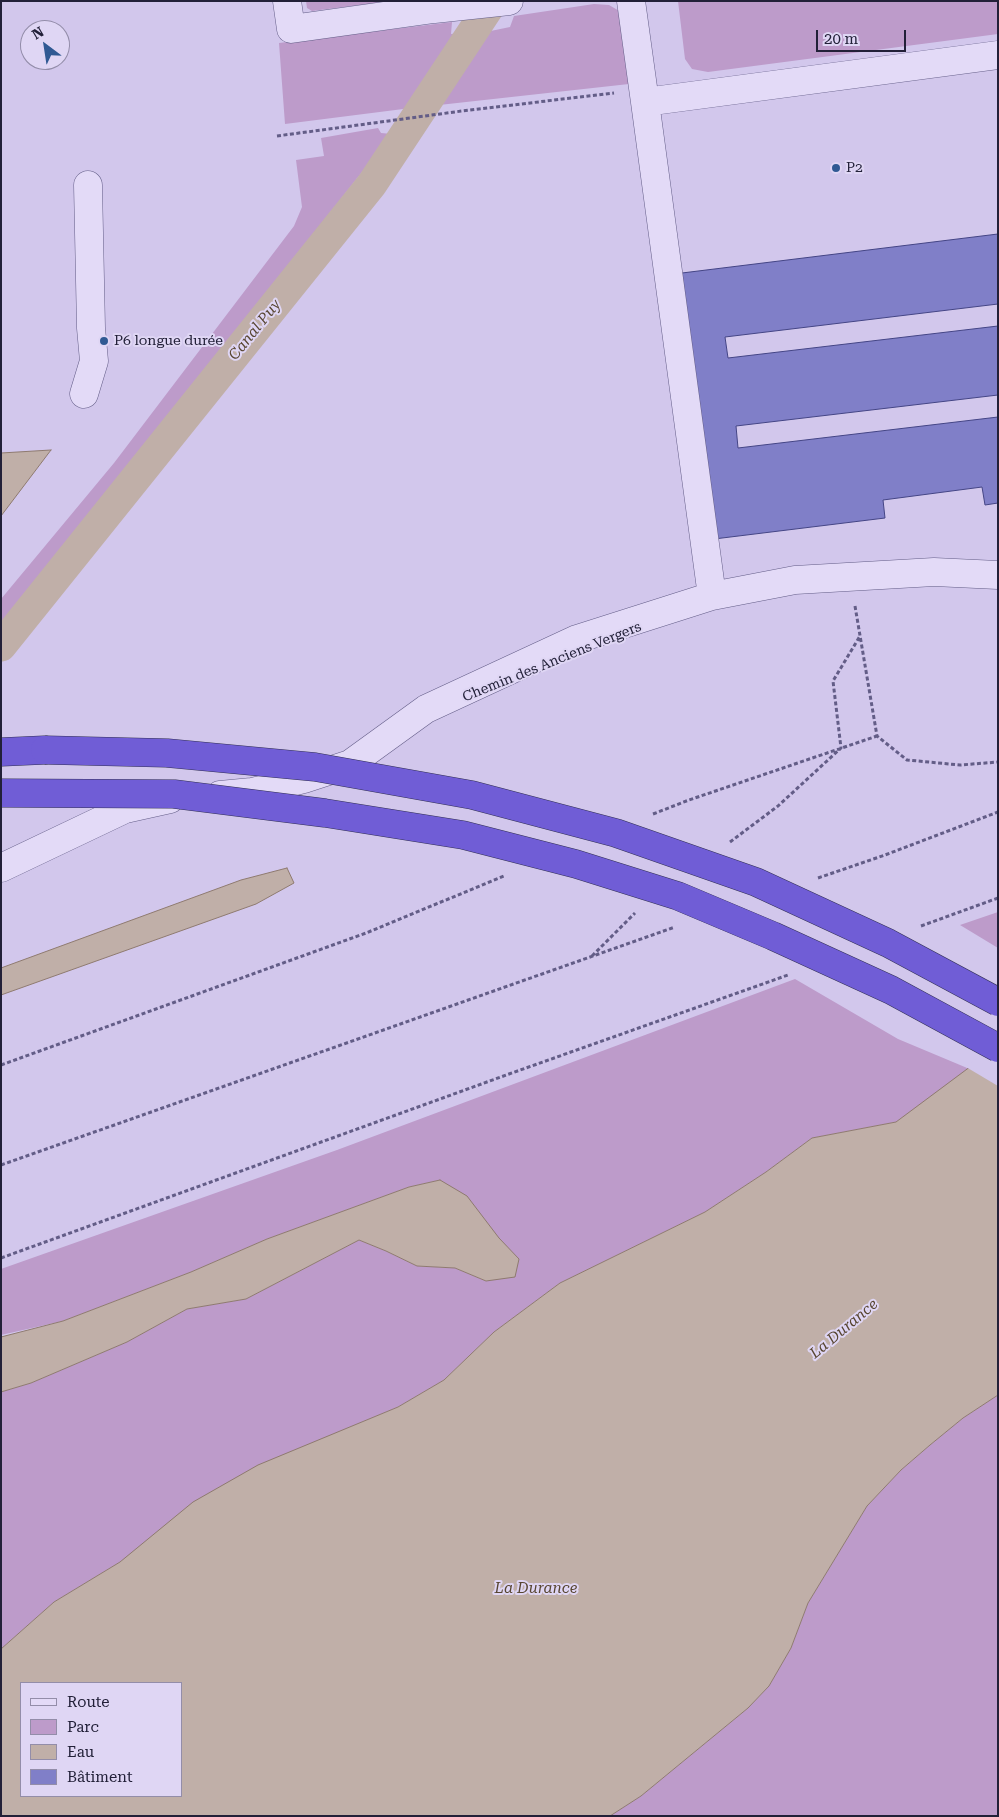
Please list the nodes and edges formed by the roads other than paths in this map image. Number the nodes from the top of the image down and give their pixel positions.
1 (287, 1) edge
2 (509, 1) edge
3 (631, 1) edge
4 (434, 5) edge
5 (998, 55) edge
6 (644, 96) junction
7 (88, 185) dead end
8 (84, 394) dead end
9 (998, 575) edge
10 (712, 596) junction
11 (1, 752) edge
12 (1, 793) edge
13 (1, 868) edge
14 (998, 1002) edge
15 (998, 1048) edge

1 - 4 lane
2 - 4 lane
3 - 6 lane
5 - 6 lane
6 - 10 lane
7 - 8 lane
9 - 10 lane
10 - 13 lane
11 - 14 highway, bridge
12 - 15 highway, bridge

